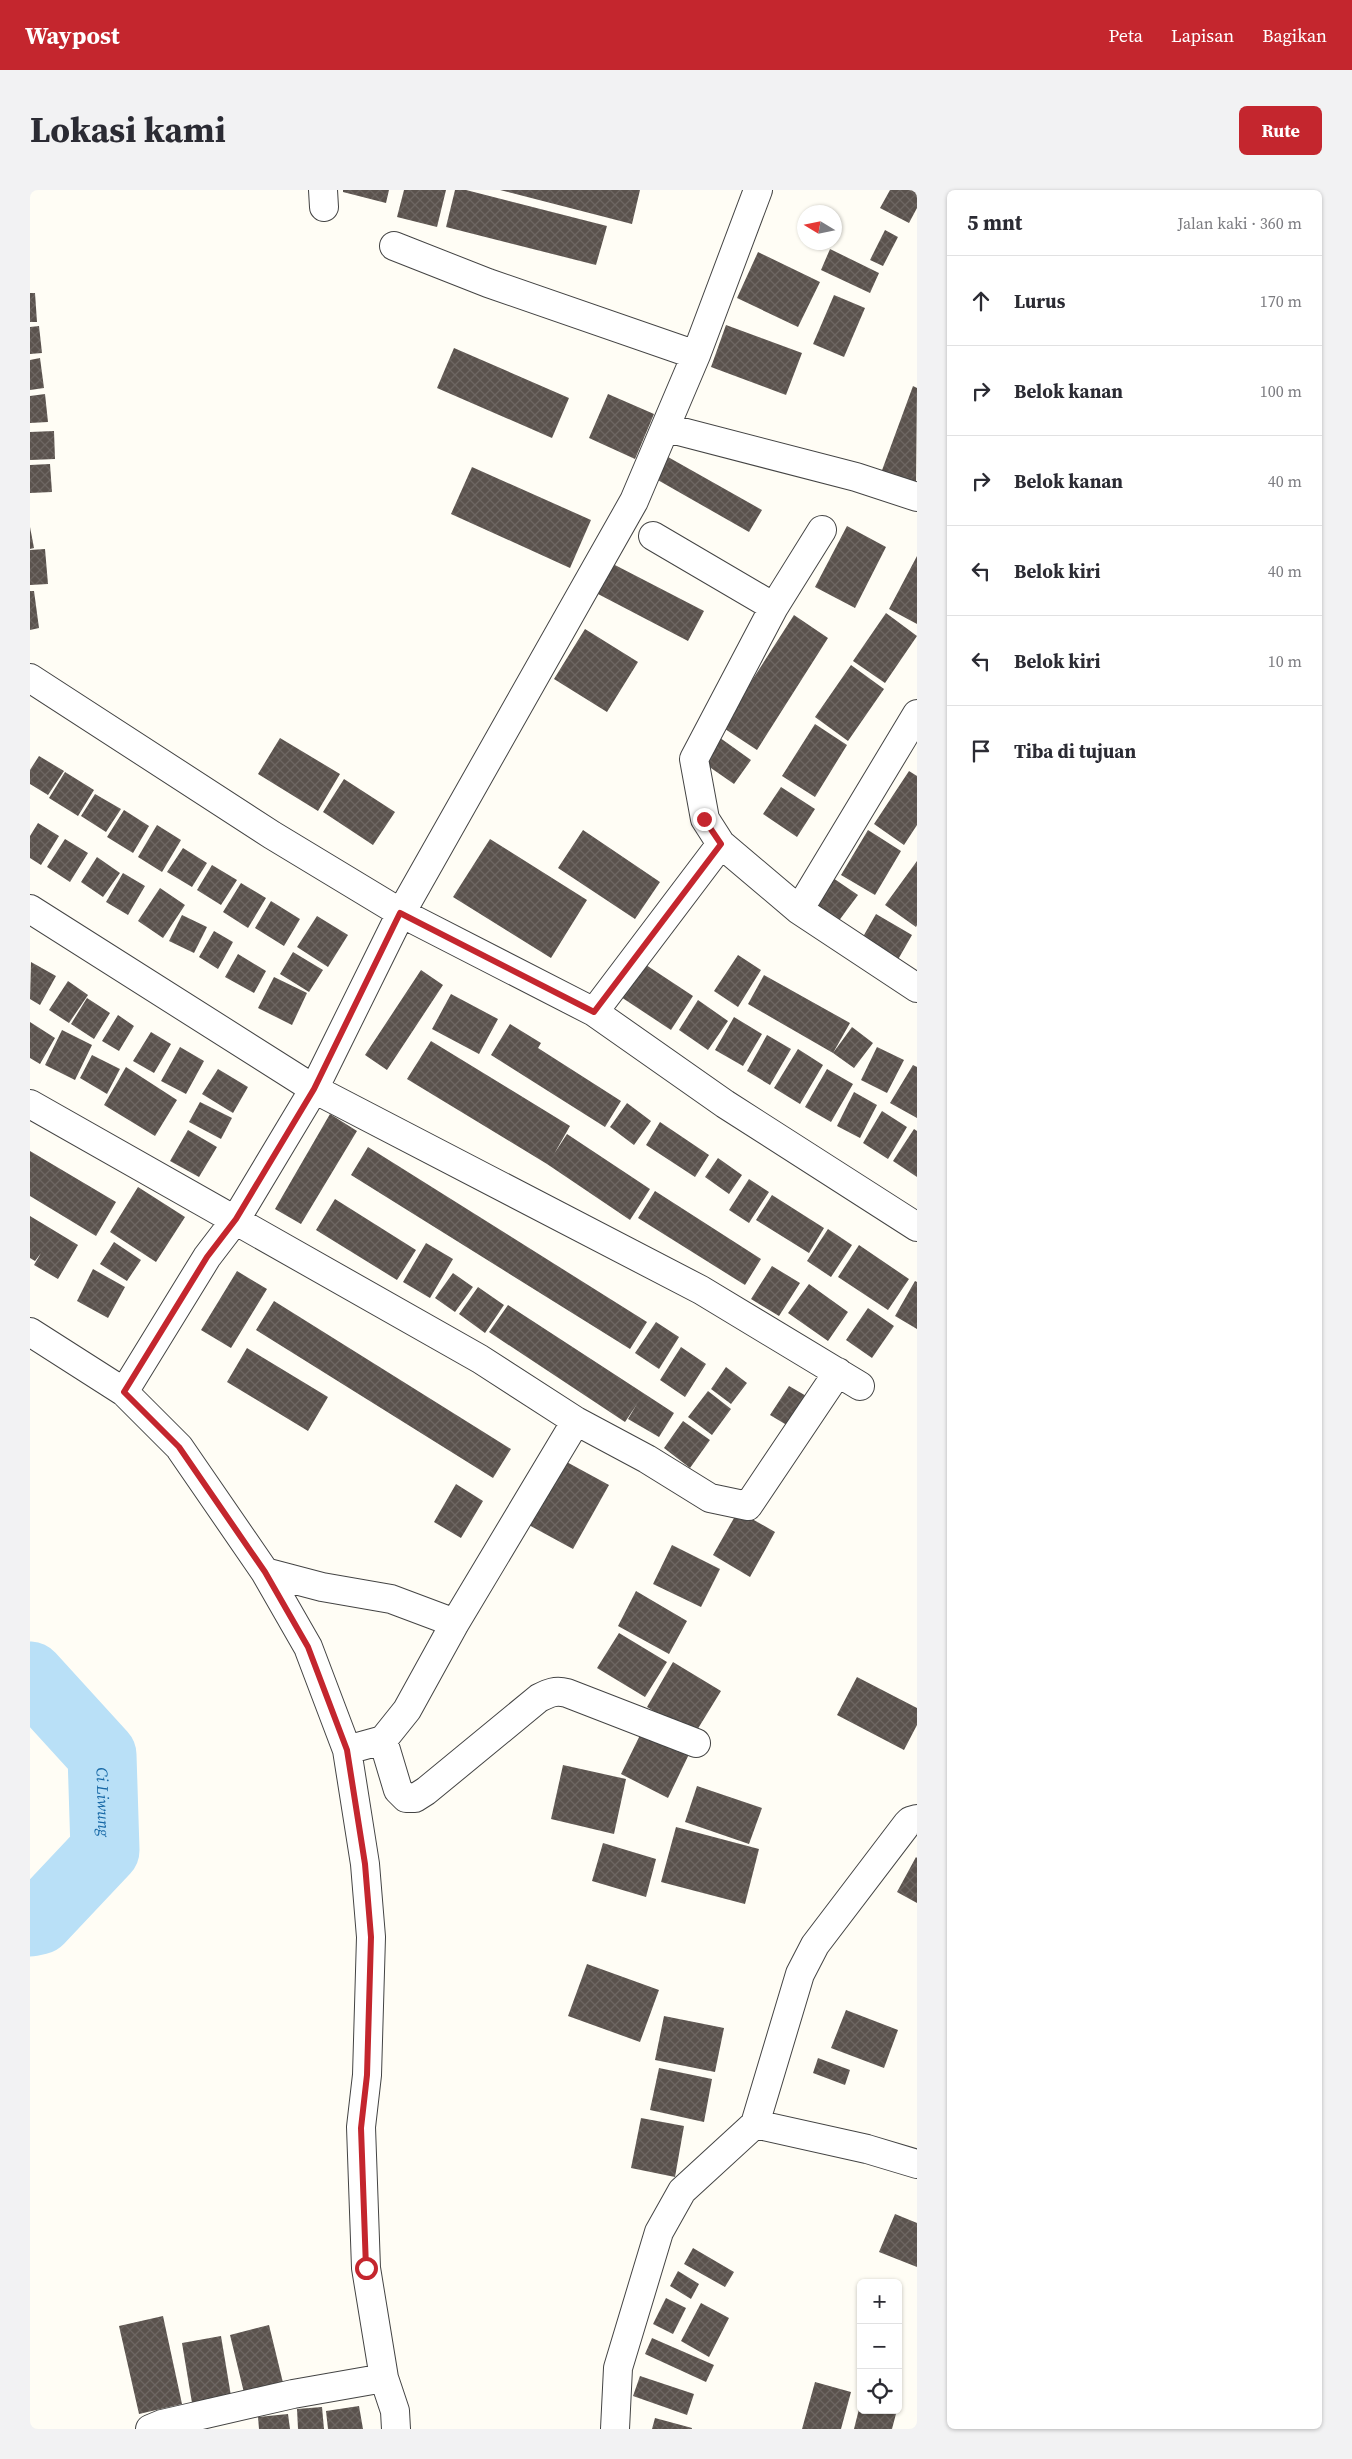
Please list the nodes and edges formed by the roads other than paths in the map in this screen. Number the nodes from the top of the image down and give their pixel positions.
1 (758, 190) edge
2 (394, 246) dead end
3 (696, 355) junction
4 (667, 428) junction
5 (917, 497) edge
6 (822, 530) dead end
7 (653, 536) dead end
8 (774, 607) junction
9 (30, 678) edge
10 (917, 714) edge
11 (721, 844) junction
12 (30, 909) edge
13 (799, 910) junction
14 (400, 913) junction
15 (917, 988) edge
16 (594, 1012) junction
17 (314, 1089) junction
18 (30, 1104) edge
19 (236, 1219) junction
20 (917, 1227) edge
21 (30, 1332) edge
22 (838, 1372) junction
23 (860, 1386) dead end
24 (124, 1392) junction
25 (576, 1421) junction
26 (265, 1572) junction
27 (455, 1623) junction
28 (383, 1740) junction
29 (696, 1743) dead end
30 (347, 1750) junction
31 (917, 1819) edge
32 (755, 2124) junction
33 (917, 2164) edge
34 (384, 2378) junction
35 (150, 2429) edge
36 (396, 2429) edge
37 (615, 2429) edge

1 - 3 street
2 - 3 street
3 - 4 street
4 - 5 street
4 - 14 street
6 - 8 street
7 - 8 street
8 - 11 street
9 - 14 street
10 - 13 street
11 - 13 street
11 - 16 street
12 - 17 street
13 - 15 street
14 - 16 street
14 - 17 street
16 - 20 street
17 - 19 street
17 - 22 street
18 - 19 street
19 - 24 street
19 - 25 street
21 - 24 street
22 - 23 street
22 - 25 street
24 - 26 street
25 - 27 street
26 - 27 street
26 - 30 street
27 - 28 street
28 - 29 street
28 - 30 street
30 - 34 street
31 - 32 street
32 - 33 street
32 - 37 street
34 - 35 street
34 - 36 street

